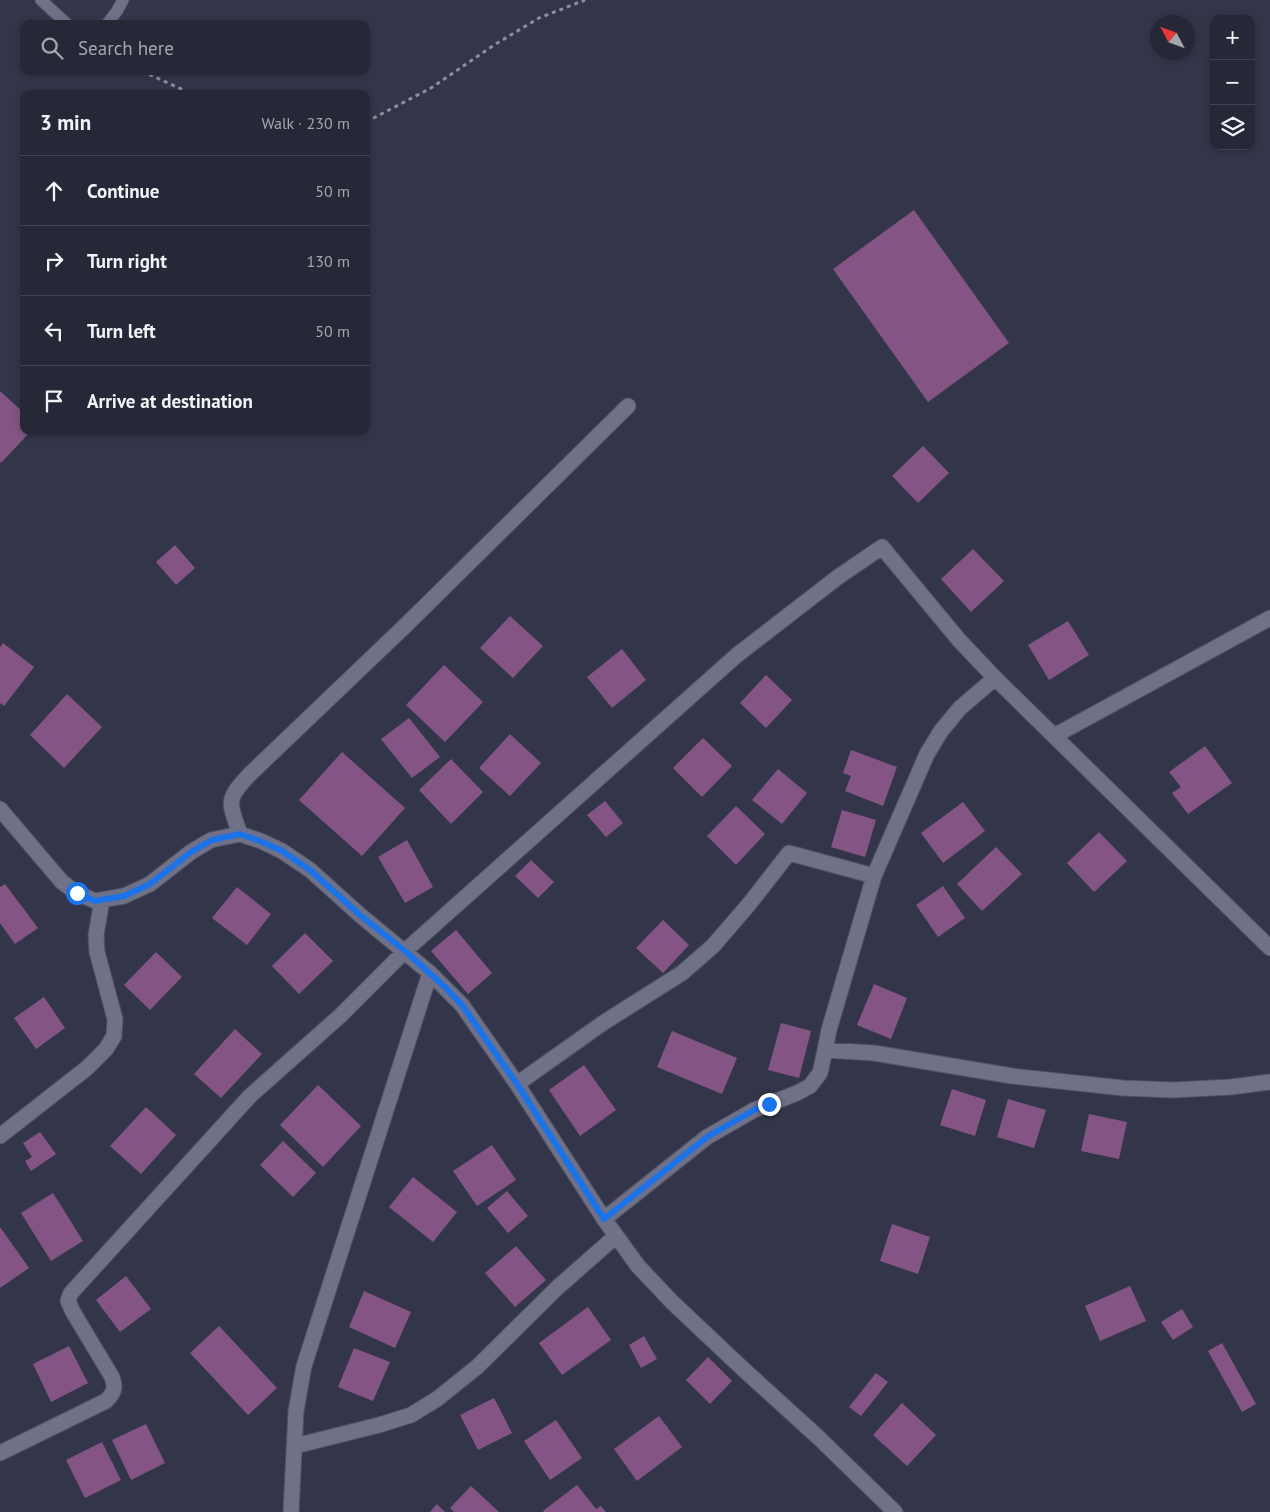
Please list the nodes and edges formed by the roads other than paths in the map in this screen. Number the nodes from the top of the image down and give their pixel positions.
1 (41, 0) edge
2 (123, 0) edge
3 (63, 20) edge
4 (110, 20) edge
5 (628, 406) dead end
6 (1270, 618) edge
7 (995, 678) junction
8 (1054, 736) junction
9 (0, 810) edge
10 (240, 834) junction
11 (874, 876) junction
12 (102, 900) junction
13 (1270, 948) edge
14 (405, 951) junction
15 (430, 973) junction
16 (825, 1050) junction
17 (1270, 1082) edge
18 (517, 1084) junction
19 (0, 1136) edge
20 (604, 1219) junction
21 (616, 1236) junction
22 (294, 1446) junction
23 (0, 1453) edge
24 (291, 1512) edge
25 (896, 1512) edge

1 - 3 lane
2 - 4 lane
5 - 10 street
6 - 8 street
7 - 8 street
7 - 11 street
7 - 14 street
8 - 13 street
9 - 12 street
10 - 12 street
10 - 14 street
11 - 16 street
11 - 18 street
12 - 19 street
14 - 15 street
14 - 23 street
15 - 18 street
15 - 22 street
16 - 17 street
16 - 20 street
18 - 20 street
20 - 21 street
21 - 22 street
21 - 25 street
22 - 24 street

